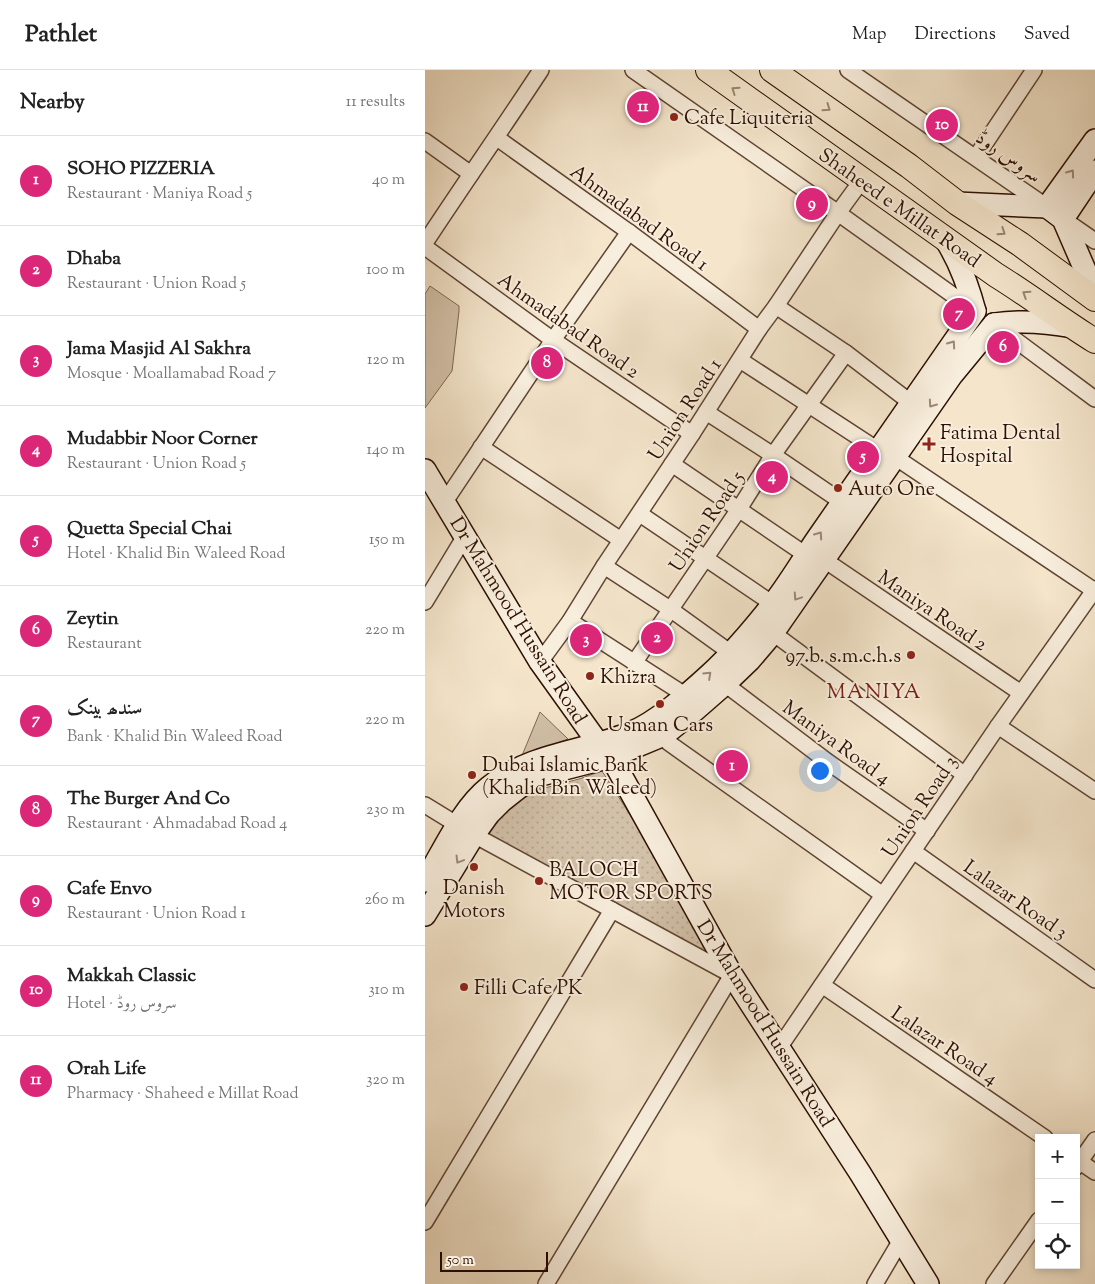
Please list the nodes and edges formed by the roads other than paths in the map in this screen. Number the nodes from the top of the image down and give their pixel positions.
1 (541, 70) edge
2 (633, 70) edge
3 (708, 70) edge
4 (772, 70) edge
5 (848, 70) edge
6 (1034, 70) edge
7 (497, 138) junction
8 (1095, 140) edge
9 (425, 141) edge
10 (976, 157) junction
11 (1095, 171) edge
12 (471, 174) junction
13 (862, 180) junction
14 (957, 203) junction
15 (838, 213) junction
16 (1055, 213) junction
17 (629, 232) junction
18 (945, 239) junction
19 (1095, 241) edge
20 (425, 245) edge
21 (1095, 293) edge
22 (1095, 299) edge
23 (776, 306) junction
24 (975, 311) junction
25 (994, 324) junction
26 (1073, 327) junction
27 (759, 329) junction
28 (553, 340) junction
29 (1095, 341) edge
30 (846, 353) junction
31 (740, 360) junction
32 (944, 370) junction
33 (1095, 399) edge
34 (911, 402) junction
35 (809, 405) junction
36 (706, 412) junction
37 (692, 434) junction
38 (481, 447) junction
39 (887, 453) junction
40 (773, 455) junction
41 (672, 464) junction
42 (425, 470) edge
43 (843, 502) junction
44 (444, 503) junction
45 (739, 509) junction
46 (640, 514) junction
47 (465, 536) junction
48 (621, 540) junction
49 (814, 557) junction
50 (706, 558) junction
51 (604, 566) junction
52 (1095, 590) edge
53 (425, 602) edge
54 (773, 604) junction
55 (670, 609) junction
56 (570, 621) junction
57 (773, 633) junction
58 (731, 653) junction
59 (540, 662) junction
60 (634, 663) junction
61 (725, 684) junction
62 (1021, 693) junction
63 (685, 695) junction
64 (998, 726) junction
65 (664, 735) junction
66 (605, 750) junction
67 (965, 775) junction
68 (1095, 791) edge
69 (425, 805) edge
70 (466, 830) junction
71 (927, 831) junction
72 (913, 851) junction
73 (425, 881) edge
74 (883, 895) junction
75 (612, 910) junction
76 (425, 915) edge
77 (732, 975) junction
78 (1095, 980) edge
79 (822, 985) junction
80 (779, 1048) junction
81 (1039, 1134) edge
82 (1095, 1140) edge
83 (1080, 1158) edge
84 (1080, 1164) edge
85 (1095, 1172) edge
86 (425, 1222) edge
87 (1036, 1224) edge
88 (901, 1240) junction
89 (546, 1284) edge
90 (875, 1284) edge
91 (927, 1284) edge
92 (995, 1284) edge

1 - 7 street
2 - 15 street
13 -> 3 main road, Shaheed e Millat Road
4 -> 14 main road, Shaheed e Millat Road
5 - 10 street, سروس روڈ
6 - 10 street
7 - 12 street
7 - 17 street, Ahmadabad Road 1
16 -> 8 main road
9 - 12 street
10 - 16 street, سروس روڈ
11 - 16 main road
12 - 20 street
13 - 15 street, Union Road 1
13 - 18 main road, Shaheed e Millat Road
14 - 16 main road
14 -> 22 main road, Shaheed e Millat Road
15 - 23 street, Union Road 1
15 - 24 street
16 - 19 street, سروس روڈ
16 - 21 main road
17 - 27 street, Ahmadabad Road 1
17 - 28 street
18 - 24 main road
26 -> 18 main road, Shaheed e Millat Road
20 - 28 street, Ahmadabad Road 2
23 - 27 street, Union Road 1
23 - 30 street
24 - 25 main road
32 -> 24 main road
25 - 26 main road
25 - 32 main road
25 - 33 street
26 - 29 main road, Shaheed e Millat Road
27 - 31 street, Union Road 1
28 - 37 street, Ahmadabad Road 2
28 - 38 street
30 - 34 street
30 - 35 street, Union Road 5
31 - 35 street
31 - 36 street, Union Road 1
32 - 34 main road
32 -> 39 main road
34 - 39 main road
35 - 39 street
35 - 40 street, Union Road 5
36 - 37 street, Union Road 1
36 - 40 street
37 - 41 street, Union Road 1
38 - 44 street
38 - 48 street
39 - 43 main road
39 - 49 main road
39 - 52 street
40 - 43 street
40 - 45 street, Union Road 5
41 - 45 street, Maniya Road 2
41 - 46 street, Union Road 1
42 - 44 main road, Dr Mahmood Hussain Road
49 -> 43 main road
44 - 47 main road, Dr Mahmood Hussain Road
45 - 49 street, Maniya Road 2
45 - 50 street, Union Road 5
46 - 48 street, Union Road 1
46 - 50 street
47 - 53 street
47 - 59 main road, Dr Mahmood Hussain Road
48 - 51 street, Union Road 1
49 - 54 main road
49 -> 57 main road
49 - 62 street, Maniya Road 2
50 - 54 street
50 - 55 street, Union Road 5
51 - 55 street
51 - 56 street, Union Road 1
52 - 62 street, Union Road 3
54 - 58 main road
55 - 58 street
55 - 60 street, Union Road 5
56 - 59 street, Union Road 1
56 - 60 street
57 - 61 main road
57 - 67 street
63 -> 58 main road
59 - 66 main road, Dr Mahmood Hussain Road
60 - 63 street
61 - 65 main road
61 - 71 street, Maniya Road 4
62 - 64 street, Union Road 3
63 - 66 main road
64 - 67 street, Union Road 3
64 - 68 street
65 - 66 main road
65 - 74 street
66 - 70 main road
66 - 77 main road, Dr Mahmood Hussain Road
67 - 71 street, Union Road 3
69 - 70 street
70 - 73 main road
70 - 75 street
70 -> 76 main road
71 - 72 street, Union Road 3
72 - 74 street, Union Road 3
72 - 78 street, Lalazar Road 3
74 - 79 street, Union Road 3
75 - 77 street
75 - 86 street
77 - 80 main road, Dr Mahmood Hussain Road
77 - 89 street
79 - 80 street, Union Road 3
79 - 81 street, Lalazar Road 4
80 - 88 main road, Dr Mahmood Hussain Road
82 - 83 street
84 - 85 street
87 - 92 street
88 - 90 street
88 - 91 main road, Dr Mahmood Hussain Road

